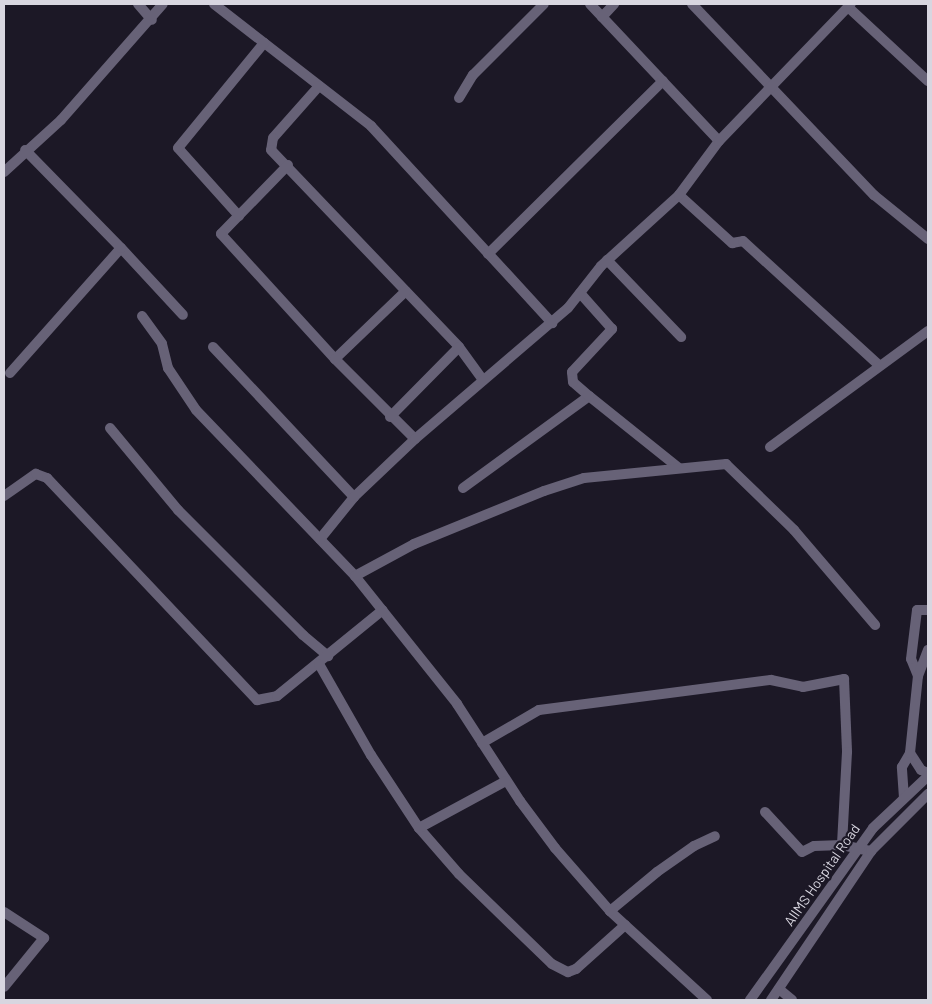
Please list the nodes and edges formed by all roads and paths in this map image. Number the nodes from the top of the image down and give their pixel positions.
1 (138, 4) edge
2 (162, 4) edge
3 (214, 4) edge
4 (544, 4) edge
5 (590, 4) edge
6 (614, 4) edge
7 (692, 4) edge
8 (850, 5) edge
9 (602, 17) junction
10 (152, 20) junction
11 (264, 44) junction
12 (663, 81) junction
13 (928, 81) edge
14 (319, 86) junction
15 (772, 86) junction
16 (459, 98) dead end
17 (719, 141) junction
18 (25, 150) junction
19 (288, 165) junction
20 (5, 169) edge
21 (680, 195) junction
22 (240, 216) junction
23 (928, 240) edge
24 (121, 248) junction
25 (488, 254) junction
26 (607, 260) junction
27 (406, 291) junction
28 (580, 293) junction
29 (183, 315) dead end
30 (142, 316) dead end
31 (552, 323) junction
32 (928, 331) edge
33 (681, 337) dead end
34 (213, 347) dead end
35 (459, 348) junction
36 (335, 359) junction
37 (880, 366) junction
38 (10, 374) dead end
39 (483, 380) junction
40 (589, 396) junction
41 (390, 417) junction
42 (110, 428) dead end
43 (415, 439) junction
44 (770, 446) dead end
45 (679, 468) junction
46 (463, 488) dead end
47 (4, 496) edge
48 (354, 496) junction
49 (320, 539) junction
50 (354, 576) junction
51 (383, 610) junction
52 (928, 610) edge
53 (875, 625) dead end
54 (928, 650) edge
55 (328, 656) junction
56 (320, 664) junction
57 (918, 676) junction
58 (482, 743) junction
59 (910, 753) junction
60 (928, 775) edge
61 (506, 781) junction
62 (928, 794) edge
63 (904, 798) junction
64 (765, 812) dead end
65 (419, 828) junction
66 (715, 836) dead end
67 (842, 845) junction
68 (858, 851) junction
69 (871, 851) junction
70 (610, 911) junction
71 (4, 912) edge
72 (625, 925) junction
73 (4, 987) edge
74 (779, 989) junction
75 (707, 1000) edge
76 (750, 1000) edge
77 (771, 1000) edge
78 (792, 1000) edge

1 - 10 street
2 - 10 street
3 - 11 street
4 - 16 street
5 - 9 street
6 - 9 street
7 - 15 street
8 - 13 street
8 - 15 street
9 - 12 street
10 - 18 street
11 - 14 street
11 - 22 street
12 - 17 street
12 - 25 street
14 - 19 street
14 - 25 street
15 - 17 street
15 - 23 street
17 - 21 street
18 - 20 street
18 - 24 street
19 - 22 street
19 - 27 street
21 - 26 street
21 - 37 street
22 - 36 street
24 - 29 street
24 - 38 street
25 - 31 street
26 - 28 street
26 - 33 street
27 - 35 street
27 - 36 street
28 - 31 street
28 - 40 street
30 - 49 street
31 - 39 street
32 - 37 street
34 - 48 street
35 - 39 street
35 - 41 street
36 - 41 street
37 - 44 street
39 - 43 street
40 - 45 street
40 - 46 street
41 - 43 street
42 - 55 street
43 - 48 street
45 - 50 street
45 - 53 street
47 - 56 street
48 - 49 street
49 - 50 street
50 - 51 street
51 - 55 street
51 - 58 street
52 - 57 street
54 - 57 street
55 - 56 street
56 - 65 street
57 - 59 street
58 - 61 street
58 - 67 street
59 - 60 street
59 - 63 street
60 - 63 street, AIIMS Hospital Road
61 - 65 street
61 - 70 street
62 - 69 street, AIIMS Hospital Road
63 - 68 street, AIIMS Hospital Road
64 - 67 street
65 - 72 street
66 - 70 street
67 - 68 street
68 - 69 street
68 - 76 street, AIIMS Hospital Road
69 - 74 street, AIIMS Hospital Road
70 - 72 street
71 - 73 street
72 - 75 street
74 - 77 street, AIIMS Hospital Road
74 - 78 street

